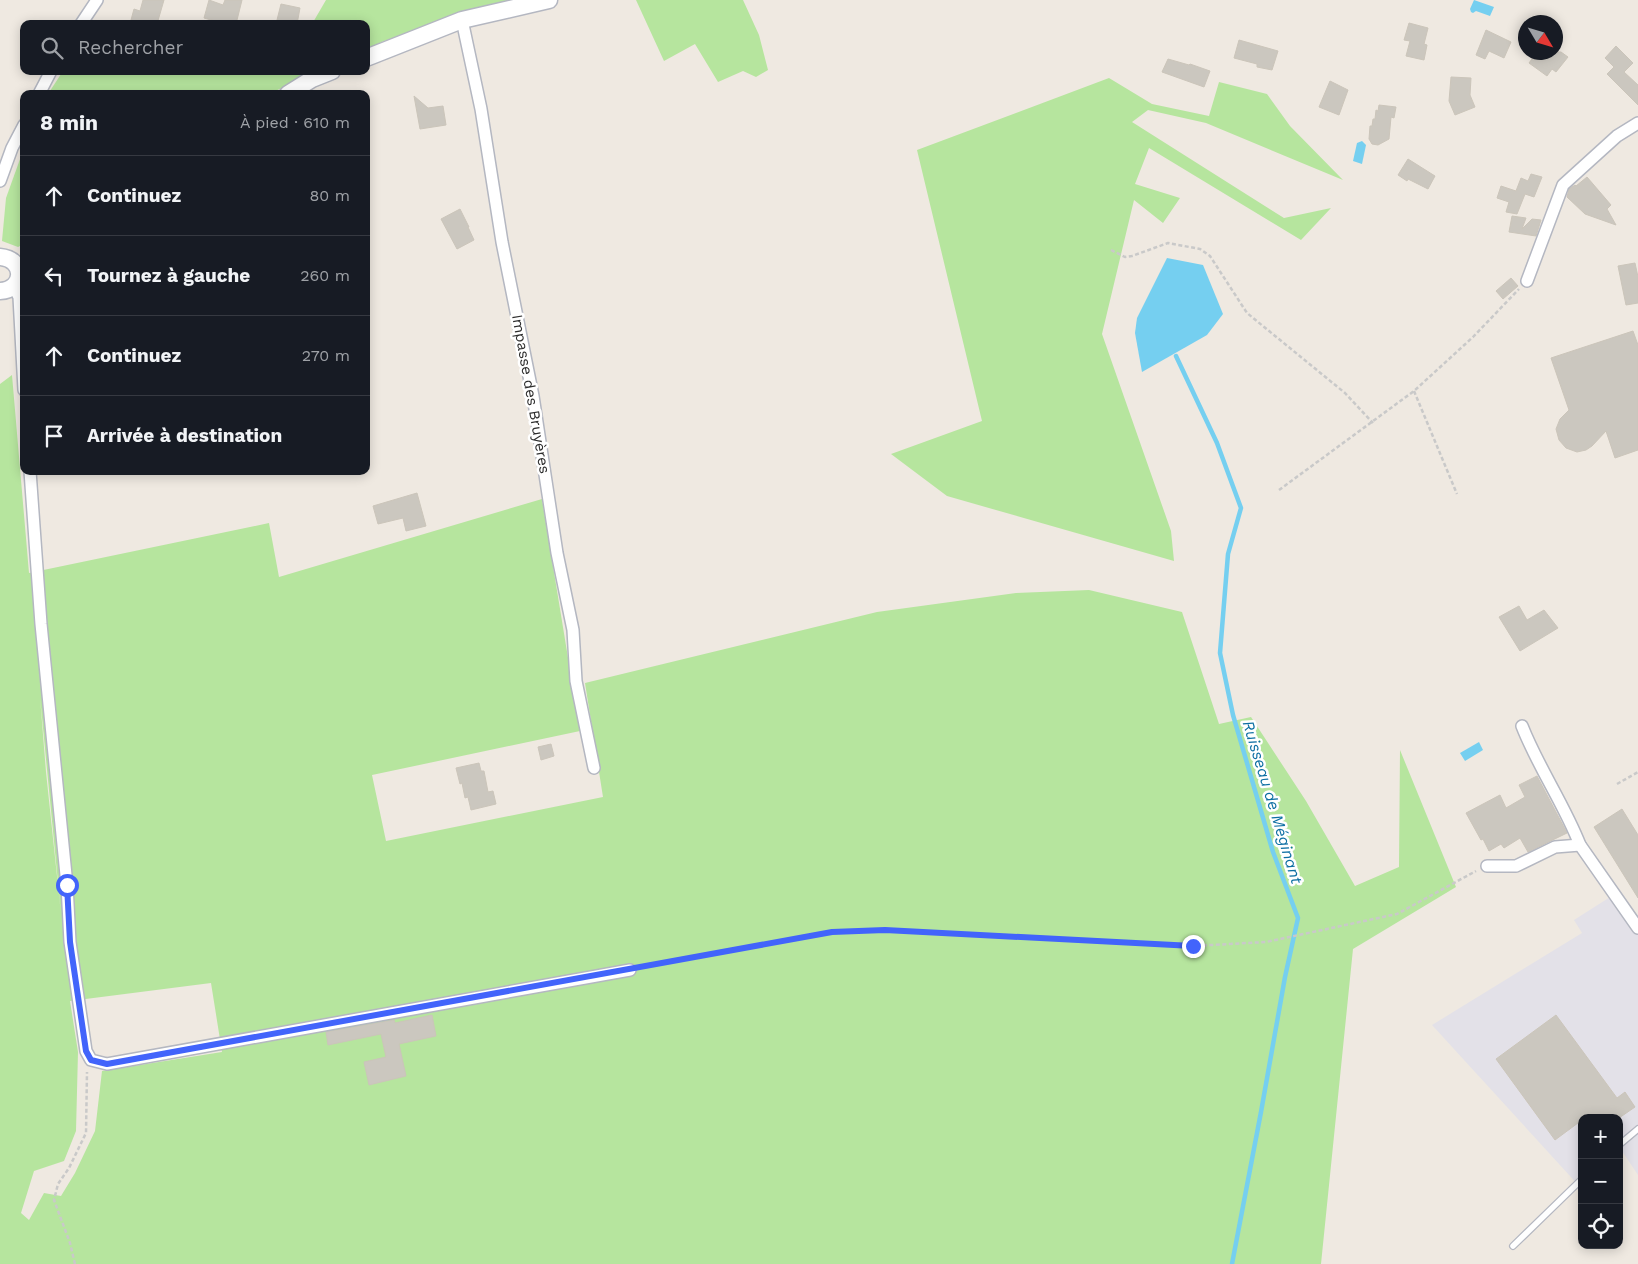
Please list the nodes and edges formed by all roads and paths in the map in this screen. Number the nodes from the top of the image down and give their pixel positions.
1 (96, 0) edge
2 (549, 0) edge
3 (84, 20) edge
4 (462, 20) junction
5 (370, 56) edge
6 (49, 75) edge
7 (322, 75) edge
8 (41, 90) edge
9 (294, 90) edge
10 (1638, 123) edge
11 (20, 133) edge
12 (0, 181) edge
13 (1111, 250) dead end
14 (11, 276) edge
15 (1527, 281) joint
16 (20, 316) edge
17 (1414, 391) junction
18 (1373, 422) junction
19 (30, 475) edge
20 (1279, 490) dead end
21 (1457, 494) dead end
22 (1522, 726) dead end
23 (594, 768) dead end
24 (1638, 772) edge
25 (1617, 784) dead end
26 (1580, 845) junction
27 (1487, 866) joint
28 (1638, 928) edge
29 (630, 970) joint
30 (91, 1060) junction
31 (1638, 1130) edge
32 (1623, 1142) edge
33 (1578, 1183) edge
34 (1514, 1246) dead end
35 (75, 1264) edge

1 - 3 street
2 - 4 main road
4 - 5 main road
4 - 23 street, Impasse des Bruyères
6 - 8 street
7 - 9 main road
10 - 15 street
11 - 12 street
13 - 18 path
14 - 16 street
15 - 17 path
17 - 18 path
17 - 21 path
18 - 20 path
19 - 30 street
22 - 26 street
24 - 25 path
26 - 27 street
26 - 28 street
27 - 29 path
29 - 30 street
30 - 35 path
31 - 32 lane
33 - 34 lane

